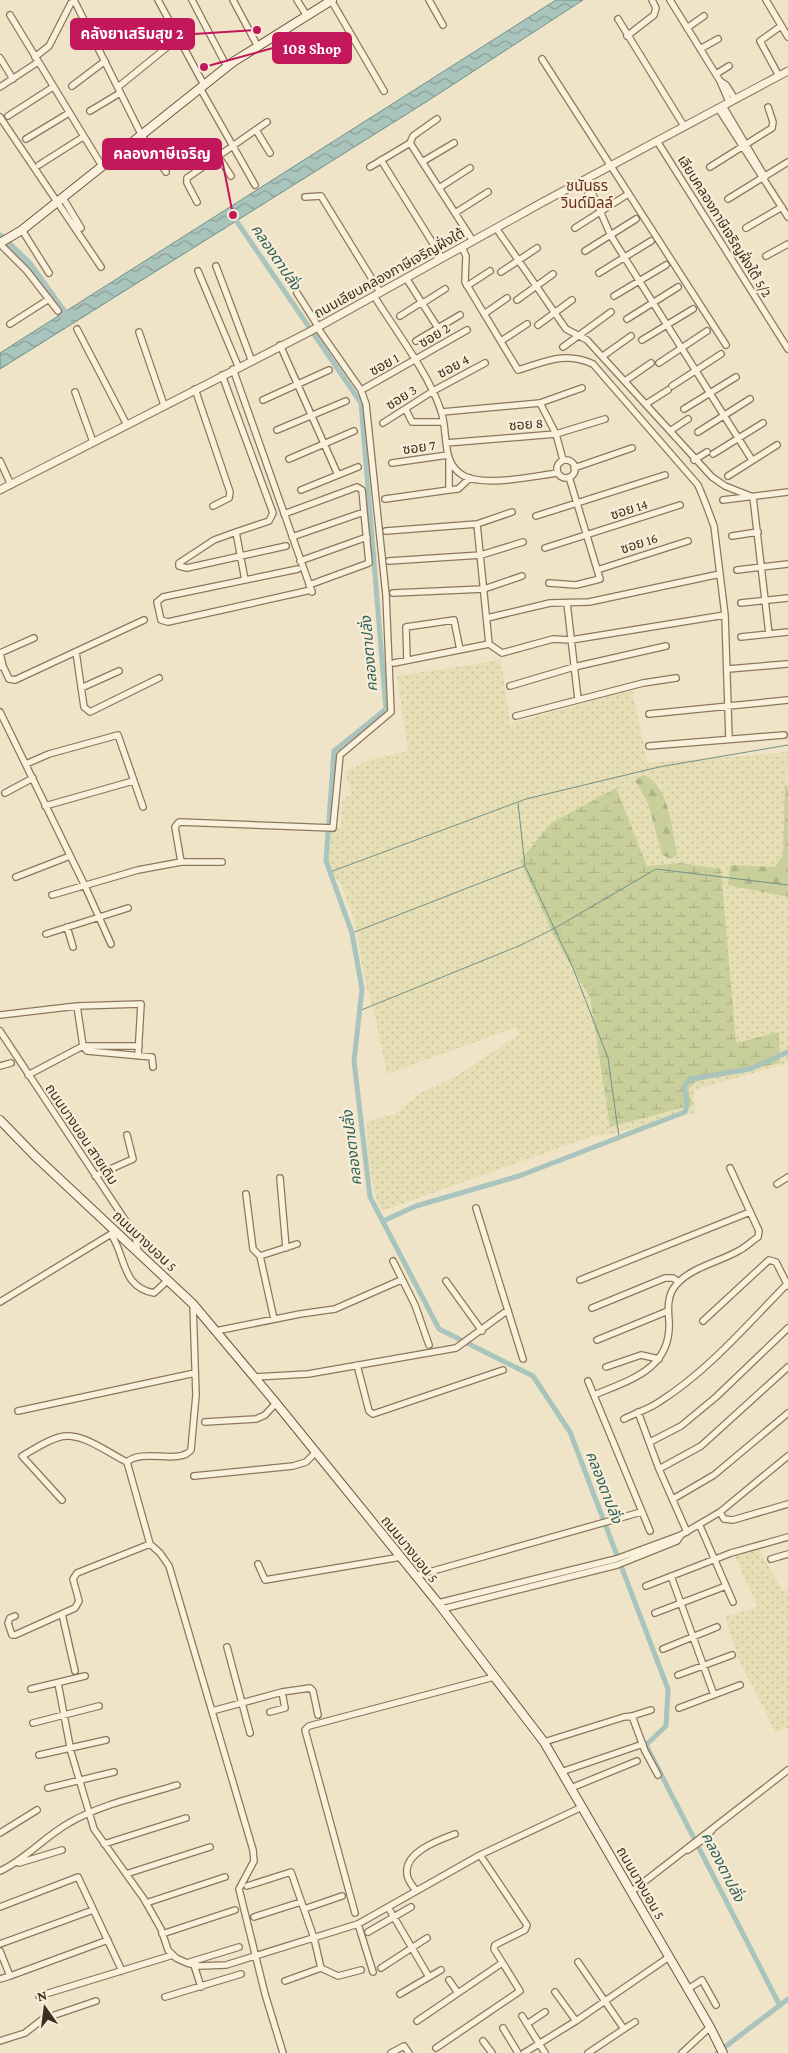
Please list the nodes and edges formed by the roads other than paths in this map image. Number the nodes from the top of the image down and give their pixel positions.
1 (158, 0) edge
2 (192, 0) edge
3 (233, 0) edge
4 (297, 0) edge
5 (331, 0) edge
6 (429, 0) edge
7 (652, 0) edge
8 (678, 0) edge
9 (766, 0) edge
10 (72, 2) edge
11 (671, 2) edge
12 (10, 15) dead end
13 (307, 16) junction
14 (704, 16) dead end
15 (618, 19) dead end
16 (443, 25) dead end
17 (781, 26) junction
18 (687, 28) junction
19 (627, 36) junction
20 (788, 37) edge
21 (718, 39) dead end
22 (257, 45) junction
23 (166, 48) dead end
24 (700, 49) junction
25 (0, 58) edge
26 (542, 59) dead end
27 (37, 60) junction
28 (104, 61) junction
29 (729, 66) dead end
30 (227, 67) junction
31 (788, 72) edge
32 (716, 74) junction
33 (779, 76) junction
34 (13, 79) junction
35 (72, 86) dead end
36 (0, 87) edge
37 (54, 87) junction
38 (202, 87) junction
39 (119, 90) junction
40 (384, 91) dead end
41 (726, 104) junction
42 (768, 107) dead end
43 (90, 112) dead end
44 (68, 113) junction
45 (8, 116) dead end
46 (0, 117) edge
47 (437, 119) dead end
48 (268, 122) dead end
49 (684, 126) junction
50 (256, 130) junction
51 (142, 134) junction
52 (83, 137) junction
53 (26, 139) dead end
54 (657, 141) junction
55 (410, 143) junction
56 (454, 143) dead end
57 (232, 146) junction
58 (744, 146) junction
59 (270, 153) dead end
60 (218, 156) junction
61 (381, 160) junction
62 (422, 162) junction
63 (788, 162) edge
64 (39, 165) dead end
65 (611, 165) junction
66 (102, 166) junction
67 (370, 167) dead end
68 (710, 167) dead end
69 (470, 168) dead end
70 (166, 172) dead end
71 (231, 176) dead end
72 (763, 177) junction
73 (583, 180) junction
74 (255, 185) dead end
75 (438, 188) junction
76 (488, 192) dead end
77 (625, 196) dead end
78 (305, 197) dead end
79 (728, 199) dead end
80 (61, 200) junction
81 (197, 202) dead end
82 (782, 207) junction
83 (600, 210) junction
84 (455, 213) junction
85 (788, 217) edge
86 (636, 219) dead end
87 (81, 228) dead end
88 (496, 228) junction
89 (575, 228) dead end
90 (746, 228) dead end
91 (22, 230) junction
92 (611, 236) junction
93 (473, 241) junction
94 (651, 241) dead end
95 (0, 243) edge
96 (788, 244) edge
97 (462, 247) junction
98 (536, 248) dead end
99 (585, 251) dead end
100 (766, 256) dead end
101 (442, 258) junction
102 (624, 258) junction
103 (519, 260) junction
104 (666, 265) dead end
105 (216, 266) dead end
106 (101, 267) dead end
107 (198, 271) dead end
108 (490, 271) dead end
109 (501, 272) dead end
110 (49, 273) dead end
111 (598, 273) dead end
112 (553, 274) dead end
113 (407, 277) junction
114 (639, 281) junction
115 (467, 286) junction
116 (535, 286) junction
117 (678, 287) dead end
118 (445, 289) dead end
119 (297, 294) dead end
120 (377, 294) junction
121 (614, 296) dead end
122 (507, 298) dead end
123 (49, 299) junction
124 (517, 300) dead end
125 (572, 300) dead end
126 (422, 302) junction
127 (652, 302) junction
128 (693, 309) dead end
129 (58, 311) dead end
130 (611, 312) dead end
131 (554, 313) junction
132 (484, 314) junction
133 (460, 315) dead end
134 (400, 316) dead end
135 (627, 319) dead end
136 (10, 324) dead end
137 (527, 324) dead end
138 (538, 325) dead end
139 (667, 326) junction
140 (315, 328) junction
141 (438, 328) junction
142 (77, 329) dead end
143 (467, 330) dead end
144 (707, 331) dead end
145 (139, 332) dead end
146 (581, 334) junction
147 (631, 336) dead end
148 (642, 340) dead end
149 (416, 341) dead end
150 (501, 341) junction
151 (280, 345) junction
152 (726, 345) dead end
153 (563, 347) dead end
154 (681, 348) junction
155 (788, 350) edge
156 (722, 354) dead end
157 (603, 356) junction
158 (251, 359) junction
159 (414, 361) junction
160 (485, 362) dead end
161 (659, 362) dead end
162 (651, 363) dead end
163 (236, 368) junction
164 (329, 370) dead end
165 (695, 370) junction
166 (222, 375) junction
167 (736, 377) dead end
168 (625, 381) junction
169 (298, 384) junction
170 (365, 388) dead end
171 (582, 388) dead end
172 (195, 389) junction
173 (433, 391) junction
174 (75, 392) dead end
175 (710, 393) junction
176 (750, 399) dead end
177 (263, 400) dead end
178 (346, 401) dead end
179 (540, 402) junction
180 (646, 404) junction
181 (164, 406) junction
182 (684, 409) dead end
183 (406, 410) junction
184 (442, 412) junction
185 (312, 416) junction
186 (724, 416) junction
187 (605, 419) dead end
188 (688, 419) dead end
189 (443, 422) junction
190 (383, 423) dead end
191 (763, 423) dead end
192 (127, 425) junction
193 (277, 430) dead end
194 (354, 431) dead end
195 (670, 431) junction
196 (698, 432) dead end
197 (556, 434) junction
198 (738, 438) junction
199 (93, 442) junction
200 (324, 444) junction
201 (446, 444) junction
202 (777, 445) dead end
203 (632, 448) dead end
204 (449, 458) junction
205 (289, 459) dead end
206 (563, 460) junction
207 (694, 460) junction
208 (752, 460) junction
209 (0, 461) edge
210 (392, 463) dead end
211 (358, 466) dead end
212 (574, 468) junction
213 (558, 473) junction
214 (338, 475) junction
215 (665, 475) dead end
216 (569, 476) junction
217 (728, 476) dead end
218 (470, 478) junction
219 (11, 485) junction
220 (0, 490) edge
221 (302, 490) dead end
222 (449, 490) junction
223 (788, 492) edge
224 (753, 497) junction
225 (385, 499) dead end
226 (723, 500) dead end
227 (577, 504) junction
228 (213, 506) dead end
229 (680, 506) dead end
230 (364, 512) junction
231 (512, 512) dead end
232 (284, 514) junction
233 (536, 516) dead end
234 (477, 524) junction
235 (386, 531) dead end
236 (236, 532) junction
237 (758, 532) junction
238 (586, 536) junction
239 (732, 536) dead end
240 (292, 538) junction
241 (367, 538) junction
242 (688, 540) dead end
243 (523, 542) dead end
244 (286, 546) dead end
245 (545, 548) dead end
246 (481, 555) junction
247 (240, 556) junction
248 (300, 561) junction
249 (389, 561) dead end
250 (788, 564) edge
251 (761, 568) junction
252 (298, 569) dead end
253 (597, 570) junction
254 (737, 570) dead end
255 (720, 574) junction
256 (522, 576) dead end
257 (245, 580) junction
258 (549, 583) dead end
259 (311, 589) junction
260 (484, 589) junction
261 (393, 593) dead end
262 (788, 598) edge
263 (765, 601) junction
264 (567, 603) junction
265 (741, 603) dead end
266 (725, 615) junction
267 (487, 618) junction
268 (144, 620) dead end
269 (788, 632) edge
270 (769, 634) junction
271 (741, 637) dead end
272 (34, 638) dead end
273 (571, 640) junction
274 (489, 644) junction
275 (666, 646) dead end
276 (460, 650) junction
277 (76, 652) junction
278 (407, 660) junction
279 (394, 663) dead end
280 (787, 664) edge
281 (2, 666) edge
282 (574, 667) junction
283 (728, 670) junction
284 (119, 671) dead end
285 (159, 678) dead end
286 (676, 678) dead end
287 (510, 686) dead end
288 (81, 688) junction
289 (578, 699) junction
290 (788, 700) edge
291 (728, 706) junction
292 (0, 712) edge
293 (649, 714) dead end
294 (516, 716) dead end
295 (784, 735) dead end
296 (729, 739) junction
297 (649, 746) dead end
298 (26, 764) junction
299 (33, 778) junction
300 (133, 781) junction
301 (5, 793) dead end
302 (45, 806) junction
303 (143, 807) dead end
304 (70, 856) junction
305 (182, 862) junction
306 (222, 862) dead end
307 (16, 877) dead end
308 (85, 886) junction
309 (52, 895) dead end
310 (128, 908) dead end
311 (99, 917) junction
312 (67, 927) junction
313 (46, 934) dead end
314 (111, 944) dead end
315 (73, 947) dead end
316 (77, 1006) junction
317 (0, 1015) edge
318 (0, 1031) edge
319 (83, 1046) junction
320 (139, 1046) junction
321 (138, 1056) junction
322 (11, 1063) dead end
323 (0, 1066) edge
324 (153, 1067) dead end
325 (28, 1075) junction
326 (0, 1120) edge
327 (127, 1136) dead end
328 (730, 1168) dead end
329 (95, 1176) junction
330 (788, 1177) edge
331 (280, 1178) dead end
332 (777, 1184) dead end
333 (246, 1194) dead end
334 (476, 1208) dead end
335 (750, 1212) junction
336 (113, 1233) junction
337 (297, 1244) dead end
338 (286, 1248) junction
339 (138, 1252) junction
340 (260, 1256) junction
341 (393, 1262) dead end
342 (168, 1280) junction
343 (402, 1280) junction
344 (580, 1280) dead end
345 (446, 1281) dead end
346 (679, 1282) junction
347 (788, 1285) edge
348 (0, 1302) edge
349 (193, 1304) junction
350 (592, 1308) dead end
351 (508, 1310) junction
352 (668, 1311) junction
353 (274, 1319) junction
354 (703, 1320) dead end
355 (788, 1328) edge
356 (482, 1330) junction
357 (216, 1331) junction
358 (597, 1340) dead end
359 (429, 1345) dead end
360 (523, 1359) dead end
361 (659, 1359) junction
362 (357, 1366) junction
363 (606, 1367) dead end
364 (788, 1367) edge
365 (504, 1370) dead end
366 (195, 1373) junction
367 (255, 1378) junction
368 (588, 1381) dead end
369 (594, 1396) junction
370 (276, 1403) junction
371 (18, 1411) dead end
372 (638, 1412) junction
373 (788, 1413) edge
374 (624, 1419) dead end
375 (205, 1422) dead end
376 (650, 1442) junction
377 (316, 1452) junction
378 (788, 1456) edge
379 (127, 1462) junction
380 (659, 1469) junction
381 (194, 1476) dead end
382 (673, 1499) junction
383 (62, 1500) dead end
384 (788, 1504) edge
385 (641, 1512) junction
386 (720, 1512) junction
387 (700, 1526) junction
388 (650, 1531) dead end
389 (684, 1534) junction
390 (788, 1537) edge
391 (149, 1542) junction
392 (788, 1554) edge
393 (401, 1557) junction
394 (714, 1559) junction
395 (771, 1559) dead end
396 (258, 1564) dead end
397 (415, 1576) junction
398 (672, 1576) junction
399 (646, 1586) dead end
400 (726, 1586) junction
401 (733, 1602) dead end
402 (681, 1603) junction
403 (440, 1606) junction
404 (655, 1613) dead end
405 (62, 1614) junction
406 (16, 1616) dead end
407 (717, 1627) dead end
408 (693, 1637) junction
409 (227, 1647) dead end
410 (663, 1649) dead end
411 (732, 1655) dead end
412 (703, 1665) junction
413 (75, 1671) dead end
414 (678, 1675) dead end
415 (85, 1676) dead end
416 (494, 1677) junction
417 (58, 1683) junction
418 (740, 1685) dead end
419 (31, 1689) dead end
420 (282, 1692) junction
421 (714, 1695) junction
422 (241, 1702) junction
423 (99, 1706) dead end
424 (679, 1708) dead end
425 (651, 1710) dead end
426 (212, 1711) junction
427 (270, 1712) dead end
428 (64, 1715) junction
429 (632, 1716) junction
430 (318, 1719) junction
431 (33, 1723) dead end
432 (250, 1733) dead end
433 (106, 1740) dead end
434 (544, 1742) junction
435 (643, 1744) junction
436 (70, 1748) junction
437 (39, 1755) dead end
438 (637, 1761) dead end
439 (788, 1770) edge
440 (114, 1772) dead end
441 (561, 1772) junction
442 (658, 1775) dead end
443 (80, 1780) junction
444 (177, 1785) dead end
445 (48, 1788) dead end
446 (571, 1788) junction
447 (582, 1807) junction
448 (37, 1810) dead end
449 (90, 1813) junction
450 (186, 1818) dead end
451 (0, 1833) edge
452 (455, 1834) dead end
453 (104, 1844) junction
454 (210, 1847) dead end
455 (62, 1850) dead end
456 (480, 1855) junction
457 (14, 1865) junction
458 (0, 1871) edge
459 (126, 1874) junction
460 (225, 1877) dead end
461 (246, 1886) dead end
462 (416, 1891) junction
463 (631, 1892) junction
464 (342, 1896) dead end
465 (301, 1902) junction
466 (146, 1903) junction
467 (0, 1907) edge
468 (388, 1907) junction
469 (411, 1907) dead end
470 (304, 1909) junction
471 (93, 1910) junction
472 (235, 1910) dead end
473 (355, 1913) dead end
474 (254, 1917) dead end
475 (394, 1917) junction
476 (358, 1924) junction
477 (368, 1932) dead end
478 (162, 1934) junction
479 (314, 1938) junction
480 (427, 1938) dead end
481 (108, 1940) junction
482 (0, 1944) edge
483 (238, 1947) dead end
484 (412, 1948) junction
485 (0, 1951) edge
486 (173, 1955) junction
487 (255, 1955) junction
488 (669, 1957) junction
489 (578, 1962) dead end
490 (187, 1963) junction
491 (502, 1963) junction
492 (194, 1965) junction
493 (321, 1968) junction
494 (381, 1968) dead end
495 (361, 1970) dead end
496 (441, 1970) dead end
497 (122, 1971) junction
498 (372, 1972) dead end
499 (240, 1974) dead end
500 (10, 1976) junction
501 (429, 1977) junction
502 (0, 1979) edge
503 (449, 1980) dead end
504 (286, 1981) dead end
505 (200, 1987) junction
506 (688, 1989) junction
507 (555, 1992) dead end
508 (458, 1993) junction
509 (400, 1994) dead end
510 (39, 1996) dead end
511 (165, 1997) dead end
512 (96, 2001) dead end
513 (604, 2001) junction
514 (716, 2005) dead end
515 (545, 2012) dead end
516 (522, 2016) dead end
517 (417, 2021) dead end
518 (576, 2021) junction
519 (636, 2022) dead end
520 (527, 2024) junction
521 (710, 2027) junction
522 (503, 2028) dead end
523 (624, 2029) junction
524 (0, 2041) edge
525 (483, 2041) dead end
526 (539, 2044) junction
527 (436, 2048) dead end
528 (283, 2053) edge
529 (391, 2053) edge
530 (409, 2053) edge
531 (492, 2053) edge
532 (518, 2053) edge
533 (524, 2053) edge
534 (545, 2053) edge
535 (588, 2053) edge
536 (682, 2053) edge
537 (723, 2053) edge

1 - 38 street
2 - 30 street
3 - 22 street
4 - 13 street
5 - 13 main road
5 - 40 street
6 - 16 street
7 - 19 street
8 - 11 street
9 - 17 street
10 - 27 street
10 - 28 street
11 - 18 street
12 - 27 street
13 - 22 main road
14 - 18 street
15 - 19 street
17 - 20 street
17 - 33 street
18 - 24 street
19 - 49 street
21 - 24 street
22 - 30 main road
23 - 39 street
24 - 32 street
25 - 34 street
26 - 65 street
27 - 34 street
27 - 37 street
28 - 35 street
28 - 39 street
29 - 32 street
30 - 38 main road
31 - 33 street, ถนนเลียบคลองภาษีเจริญฝั่งใต้
32 - 41 street
33 - 41 street, ถนนเลียบคลองภาษีเจริญฝั่งใต้
34 - 36 street
37 - 44 street
37 - 45 street
38 - 51 main road
38 - 57 street
39 - 43 street
39 - 51 street
41 - 49 street, ถนนเลียบคลองภาษีเจริญฝั่งใต้
41 - 58 street
42 - 58 street
44 - 52 street
44 - 53 street
46 - 80 street
47 - 55 street
48 - 50 street
49 - 54 street, ถนนเลียบคลองภาษีเจริญฝั่งใต้
50 - 57 street
50 - 59 street
51 - 66 main road
51 - 70 street
52 - 64 street
52 - 66 street
54 - 65 street, ถนนเลียบคลองภาษีเจริญฝั่งใต้
54 - 155 street, เลียบคลองภาษีเจริญฝั่งใต้ 5/2
55 - 61 street
55 - 62 street
56 - 62 street
57 - 60 street
57 - 74 street
58 - 68 street
58 - 72 street
60 - 71 street
60 - 81 street
61 - 67 street
61 - 101 street
62 - 75 street
63 - 72 street
65 - 73 street, ถนนเลียบคลองภาษีเจริญฝั่งใต้
65 - 152 street
66 - 80 main road
69 - 75 street
72 - 79 street
72 - 82 street
73 - 83 street
73 - 88 street, ถนนเลียบคลองภาษีเจริญฝั่งใต้
75 - 84 street
76 - 84 street
77 - 83 street
78 - 120 street
80 - 87 street
80 - 91 main road
80 - 106 street
82 - 85 street
82 - 90 street
83 - 89 street
83 - 92 street
84 - 93 street
86 - 92 street
88 - 93 street, ถนนเลียบคลองภาษีเจริญฝั่งใต้
88 - 103 street
91 - 95 main road
91 - 110 street
92 - 99 street
92 - 102 street
93 - 97 street, ถนนเลียบคลองภาษีเจริญฝั่งใต้
94 - 102 street
95 - 123 street
96 - 100 street
97 - 101 street, ถนนเลียบคลองภาษีเจริญฝั่งใต้
97 - 115 street
98 - 103 street
101 - 113 street, ถนนเลียบคลองภาษีเจริญฝั่งใต้
102 - 111 street
102 - 114 street
103 - 109 street
103 - 116 street
104 - 114 street
105 - 158 street
107 - 163 street
108 - 115 street
112 - 116 street
113 - 120 street, ถนนเลียบคลองภาษีเจริญฝั่งใต้
113 - 126 street
114 - 121 street
114 - 127 street
115 - 132 street
116 - 124 street
116 - 131 street
117 - 127 street
118 - 126 street
119 - 140 street
120 - 140 street, ถนนเลียบคลองภาษีเจริญฝั่งใต้
120 - 159 street
122 - 132 street
123 - 129 street
123 - 136 street
125 - 131 street
126 - 134 street
126 - 141 street
127 - 135 street
127 - 139 street
128 - 139 street
130 - 146 street
131 - 138 street
131 - 146 street
132 - 150 street
133 - 141 street
137 - 150 street
139 - 148 street
139 - 154 street
140 - 151 street, ถนนเลียบคลองภาษีเจริญฝั่งใต้
140 - 305 street
141 - 149 street
142 - 192 street
143 - 159 street, ซอย 2
144 - 154 street
145 - 181 street
146 - 153 street
146 - 157 street
147 - 157 street
150 - 255 street
151 - 158 street, ถนนเลียบคลองภาษีเจริญฝั่งใต้
151 - 169 street
154 - 161 street
154 - 165 street
156 - 165 street
157 - 168 street
158 - 163 street, ถนนเลียบคลองภาษีเจริญฝั่งใต้
159 - 170 street, ซอย 1
159 - 173 street
160 - 173 street, ซอย 4
162 - 168 street
163 - 166 street, ถนนเลียบคลองภาษีเจริญฝั่งใต้
163 - 232 street
164 - 169 street
165 - 175 street
165 - 180 street
166 - 172 street, ถนนเลียบคลองภาษีเจริญฝั่งใต้
166 - 236 street
167 - 175 street
168 - 180 street
169 - 177 street
169 - 185 street
171 - 179 street
172 - 181 street, ถนนเลียบคลองภาษีเจริญฝั่งใต้
172 - 228 street
173 - 183 street, ซอย 3
173 - 184 street
174 - 199 street
175 - 182 street
175 - 186 street
176 - 186 street
178 - 185 street
179 - 184 street
179 - 197 street
180 - 195 street
181 - 192 street, ถนนเลียบคลองภาษีเจริญฝั่งใต้
183 - 189 street
183 - 190 street, ซอย 3
184 - 189 street
185 - 193 street
185 - 200 street
186 - 196 street
186 - 198 street
187 - 197 street, ซอย 8
188 - 195 street
189 - 201 street
191 - 198 street
192 - 199 street, ถนนเลียบคลองภาษีเจริญฝั่งใต้
194 - 200 street
195 - 207 street
197 - 201 street, ซอย 8
197 - 206 street
198 - 207 street
198 - 208 street
199 - 219 street, ถนนเลียบคลองภาษีเจริญฝั่งใต้
200 - 205 street
200 - 214 street
201 - 204 street
202 - 208 street
203 - 212 street
204 - 210 street, ซอย 7
204 - 218 street
204 - 222 street
206 - 212 street
206 - 213 street
207 - 224 street
208 - 217 street
209 - 219 street
211 - 214 street
212 - 216 street
213 - 216 street
213 - 218 street
214 - 221 street
215 - 227 street
216 - 227 street
218 - 222 street
219 - 220 street, ถนนเลียบคลองภาษีเจริญฝั่งใต้
222 - 225 street
223 - 224 street
224 - 226 street
224 - 237 street
227 - 233 street
227 - 238 street
229 - 238 street, ซอย 14
230 - 232 street
230 - 240 street
230 - 241 street
231 - 234 street
232 - 240 street
234 - 235 street
234 - 246 street
236 - 247 street
236 - 247 street
237 - 239 street
237 - 251 street
238 - 245 street, ซอย 14
238 - 253 street
240 - 248 street
241 - 248 street
241 - 259 street
242 - 253 street, ซอย 16
243 - 246 street
244 - 247 street
246 - 249 street
246 - 260 street
247 - 257 street
248 - 259 street
250 - 251 street
251 - 254 street
251 - 263 street
252 - 257 street
253 - 258 street
255 - 264 street
255 - 266 street
256 - 260 street
257 - 259 street
260 - 261 street
260 - 267 street
262 - 263 street
263 - 265 street
263 - 270 street
264 - 267 street
264 - 273 street
266 - 273 street
266 - 283 street
267 - 274 street
268 - 277 street
269 - 270 street
270 - 271 street
272 - 281 street
273 - 274 street
273 - 282 street
274 - 276 street
275 - 282 street
276 - 278 street
276 - 278 street
277 - 281 street
277 - 288 street
278 - 279 street
280 - 283 street
282 - 287 street
282 - 289 street
283 - 291 street
284 - 288 street
285 - 288 street
286 - 289 street
289 - 294 street
290 - 291 street
291 - 293 street
291 - 296 street
292 - 298 street
295 - 296 street
296 - 297 street
298 - 299 street
298 - 300 street
299 - 301 street
299 - 302 street
300 - 302 street
300 - 303 street
302 - 304 street
304 - 307 street
304 - 308 street
305 - 306 street
305 - 308 street
308 - 309 street
308 - 311 street
310 - 311 street
311 - 312 street
311 - 314 street
312 - 313 street
312 - 315 street
316 - 317 street
316 - 319 street
316 - 320 street
318 - 325 street, ถนนบางบอน สายเดิม
319 - 320 street
319 - 321 street
319 - 325 street
320 - 321 street
321 - 324 street
322 - 323 street
325 - 329 street, ถนนบางบอน สายเดิม
326 - 336 main road, ถนนบางบอน 5
327 - 329 street
328 - 335 street
329 - 339 street, ถนนบางบอน สายเดิม
330 - 332 street
331 - 338 street
333 - 340 street
334 - 351 street
335 - 344 street
335 - 346 street
336 - 339 main road, ถนนบางบอน 5
336 - 342 street
336 - 348 street
337 - 338 street
338 - 340 street
339 - 342 main road, ถนนบางบอน 5
340 - 353 street
341 - 343 street
342 - 349 main road, ถนนบางบอน 5
343 - 353 street
343 - 359 street
345 - 356 street
346 - 350 street
346 - 352 street
347 - 354 street
347 - 372 street
349 - 357 main road, ถนนบางบอน 5
349 - 366 street
351 - 356 street
351 - 360 street
352 - 358 street
352 - 361 street
353 - 357 street
355 - 376 street
356 - 362 street
357 - 367 main road, ถนนบางบอน 5
361 - 363 street
361 - 369 street
362 - 365 street
362 - 367 street
364 - 380 street
366 - 371 street
366 - 379 street
367 - 370 main road, ถนนบางบอน 5
368 - 369 street
369 - 385 street
370 - 375 street
370 - 377 main road, ถนนบางบอน 5
372 - 374 street
372 - 376 street
373 - 382 street
376 - 380 street
377 - 381 street
377 - 393 main road, ถนนบางบอน 5
378 - 386 street
379 - 383 street
379 - 391 street
380 - 382 street
382 - 389 street
384 - 386 street
385 - 388 street
385 - 397 street
386 - 387 street
387 - 389 street
387 - 394 street
389 - 403 street
390 - 394 street
391 - 405 street
391 - 426 street
392 - 395 street
393 - 396 street
393 - 397 main road, ถนนบางบอน 5
394 - 398 street
394 - 400 street
397 - 403 main road, ถนนบางบอน 5
398 - 399 street
398 - 402 street
400 - 401 street
400 - 402 street
402 - 404 street
402 - 408 street
403 - 416 main road, ถนนบางบอน 5
405 - 406 street
405 - 413 street
407 - 408 street
408 - 410 street
408 - 412 street
409 - 422 street
411 - 412 street
412 - 414 street
412 - 421 street
415 - 417 street
416 - 430 street
416 - 434 main road, ถนนบางบอน 5
417 - 419 street
417 - 428 street
418 - 421 street
420 - 422 street
420 - 427 street
420 - 430 street
421 - 424 street
422 - 426 street
422 - 432 street
423 - 428 street
425 - 429 street
426 - 487 street
428 - 431 street
428 - 436 street
429 - 434 street
429 - 435 street
430 - 473 street
433 - 436 street
434 - 441 main road, ถนนบางบอน 5
435 - 441 street
435 - 442 street
436 - 437 street
436 - 443 street
438 - 446 street
439 - 463 street
440 - 443 street
441 - 446 main road, ถนนบางบอน 5
443 - 445 street
443 - 449 street
444 - 449 street
446 - 447 main road, ถนนบางบอน 5
447 - 456 street
447 - 463 main road, ถนนบางบอน 5
448 - 451 street
449 - 453 street
449 - 457 street
450 - 453 street
452 - 462 street
453 - 459 street
454 - 459 street
455 - 457 street
456 - 462 street
456 - 491 street
457 - 458 street
459 - 466 street
460 - 466 street
461 - 465 street
462 - 468 street
463 - 488 main road, ถนนบางบอน 5
464 - 470 street
465 - 470 street
465 - 474 street
466 - 478 street
467 - 471 street
468 - 475 street
468 - 476 street
469 - 475 street
470 - 479 street
471 - 481 street
471 - 482 street
472 - 478 street
475 - 477 street
475 - 484 street
476 - 479 street
476 - 498 street
478 - 486 street
479 - 487 street
479 - 493 street
480 - 484 street
481 - 497 street
481 - 500 street
483 - 490 street
484 - 494 street
484 - 501 street
485 - 500 street
486 - 490 street
486 - 497 street
487 - 492 street
487 - 528 street
488 - 506 main road, ถนนบางบอน 5
488 - 513 street
489 - 513 street
490 - 492 street
491 - 508 street
491 - 527 street
492 - 505 street
493 - 495 street
493 - 504 street
496 - 501 street
497 - 510 street
499 - 505 street
500 - 502 street
501 - 509 street
503 - 508 street
505 - 511 street
506 - 514 street
506 - 521 main road, ถนนบางบอน 5
507 - 518 street
508 - 517 street
512 - 524 street
513 - 518 street
513 - 523 street
515 - 520 street
516 - 520 street
518 - 526 street
519 - 523 street
520 - 526 street
521 - 536 street
521 - 537 main road, ถนนบางบอน 5
522 - 532 street
523 - 535 street
525 - 531 street
526 - 533 street
526 - 534 street
529 - 530 street

